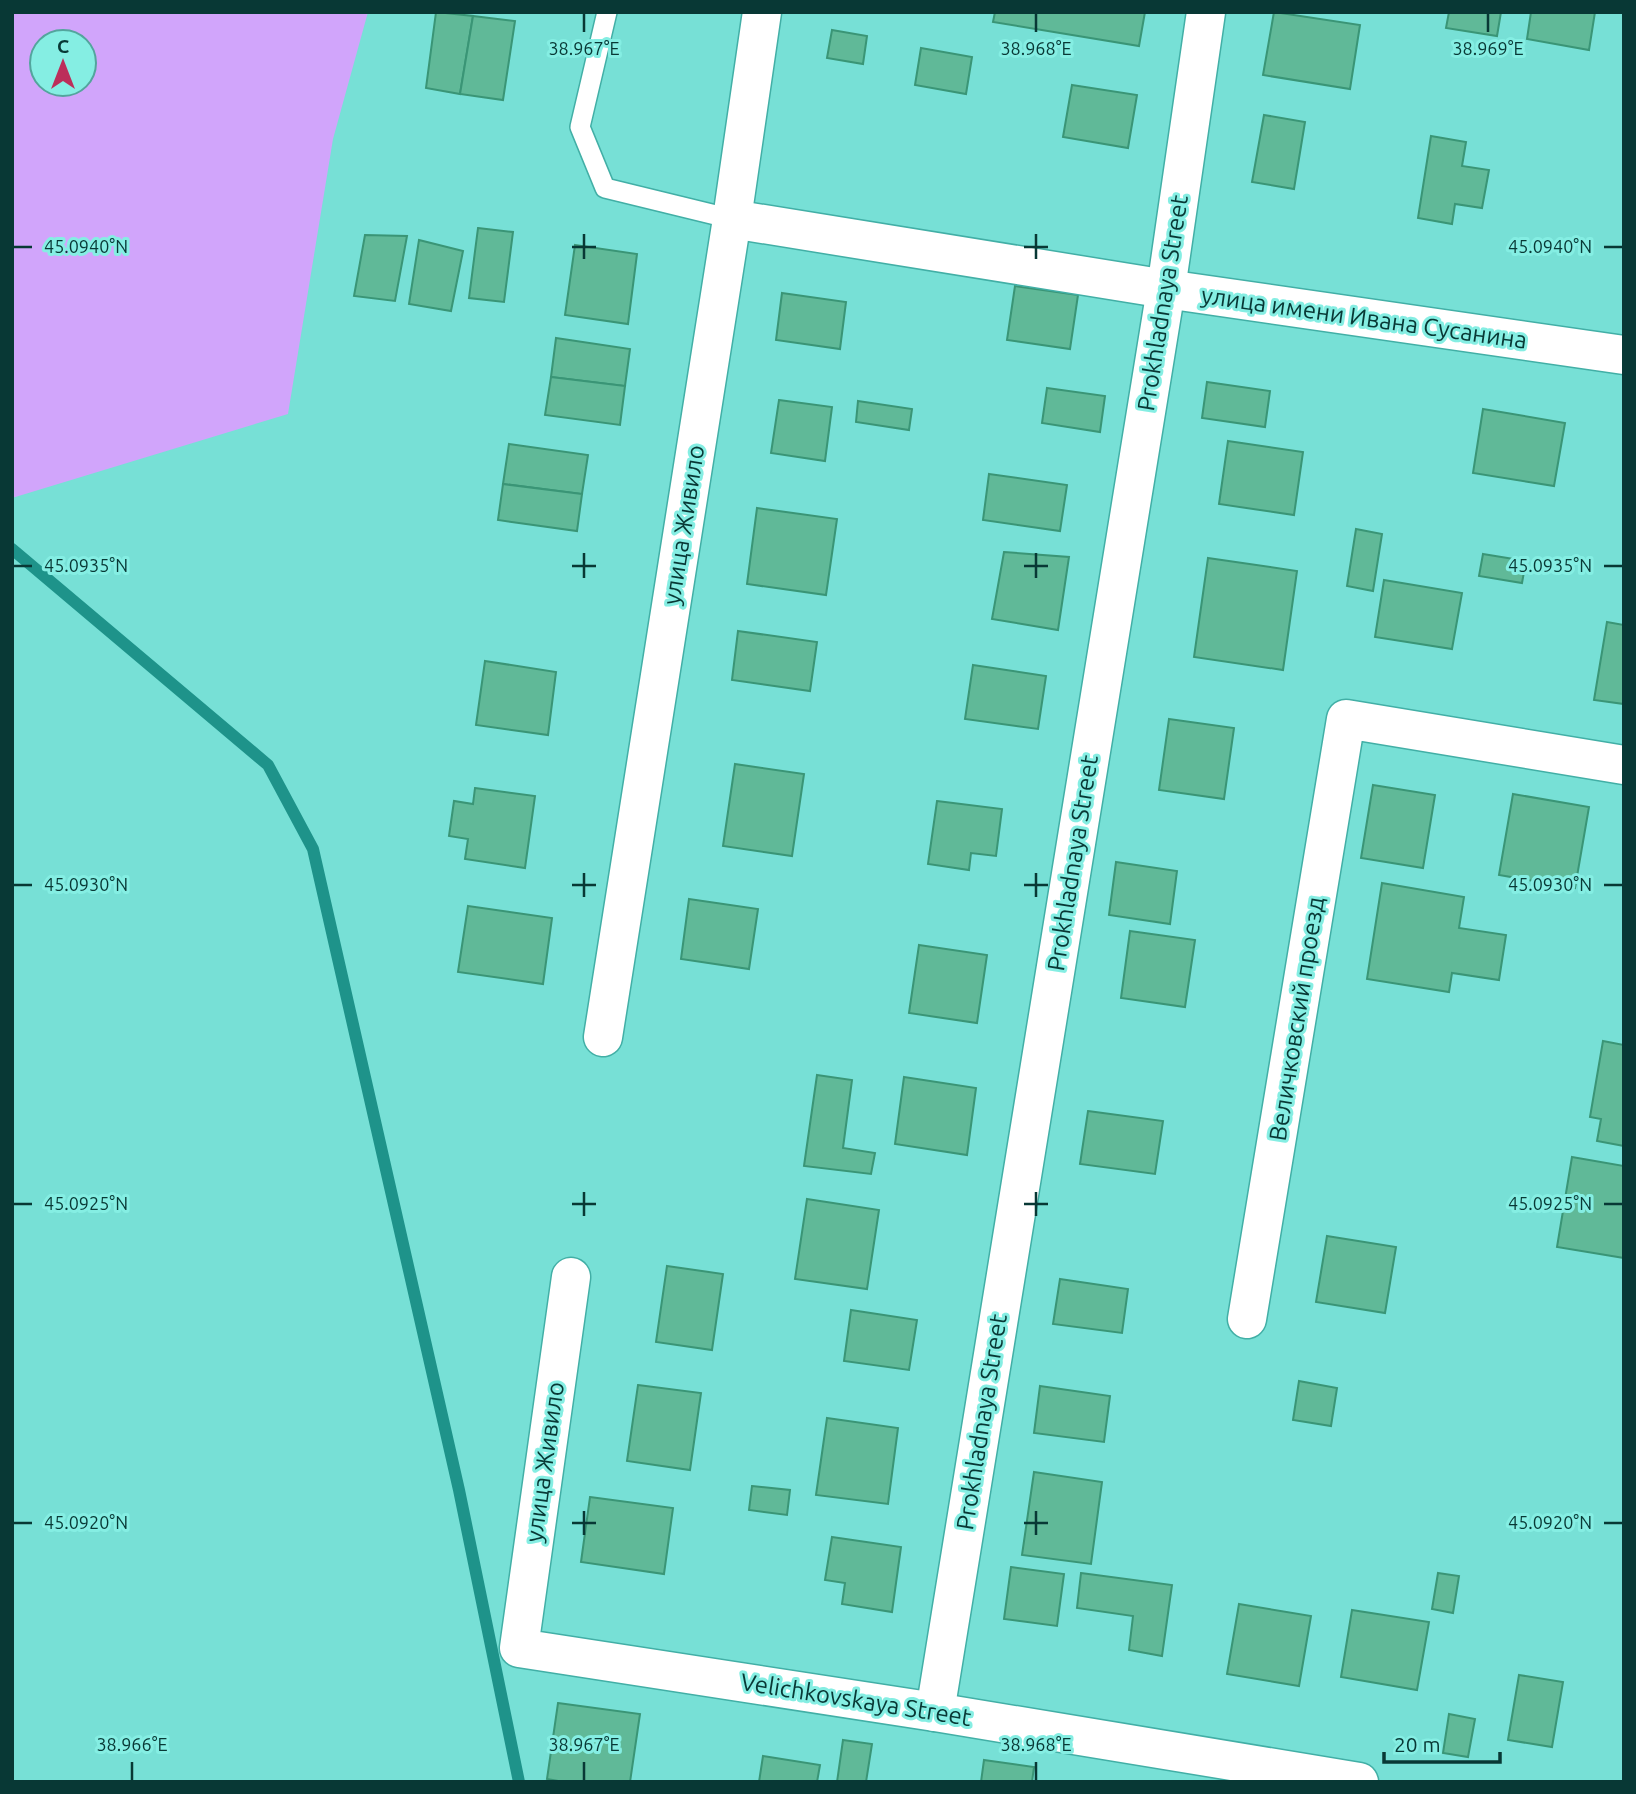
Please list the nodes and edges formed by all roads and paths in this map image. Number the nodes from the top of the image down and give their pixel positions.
1 (607, 12) edge
2 (762, 12) edge
3 (1206, 12) edge
4 (732, 219) junction
5 (1167, 289) junction
6 (1624, 355) edge
7 (1624, 765) edge
8 (603, 1037) dead end
9 (571, 1276) dead end
10 (1247, 1319) dead end
11 (519, 1648) joint
12 (935, 1712) junction
13 (1359, 1782) edge

1 - 4 lane
2 - 4 street, улица Живило
3 - 5 street, Prokhladnaya Street
4 - 5 street, улица имени Ивана Сусанина
4 - 8 street, улица Живило
5 - 6 street, улица имени Ивана Сусанина
5 - 12 street, Prokhladnaya Street
7 - 10 street, Величковский проезд
9 - 11 street, улица Живило
11 - 12 street, Velichkovskaya Street
12 - 13 street, Velichkovskaya Street

